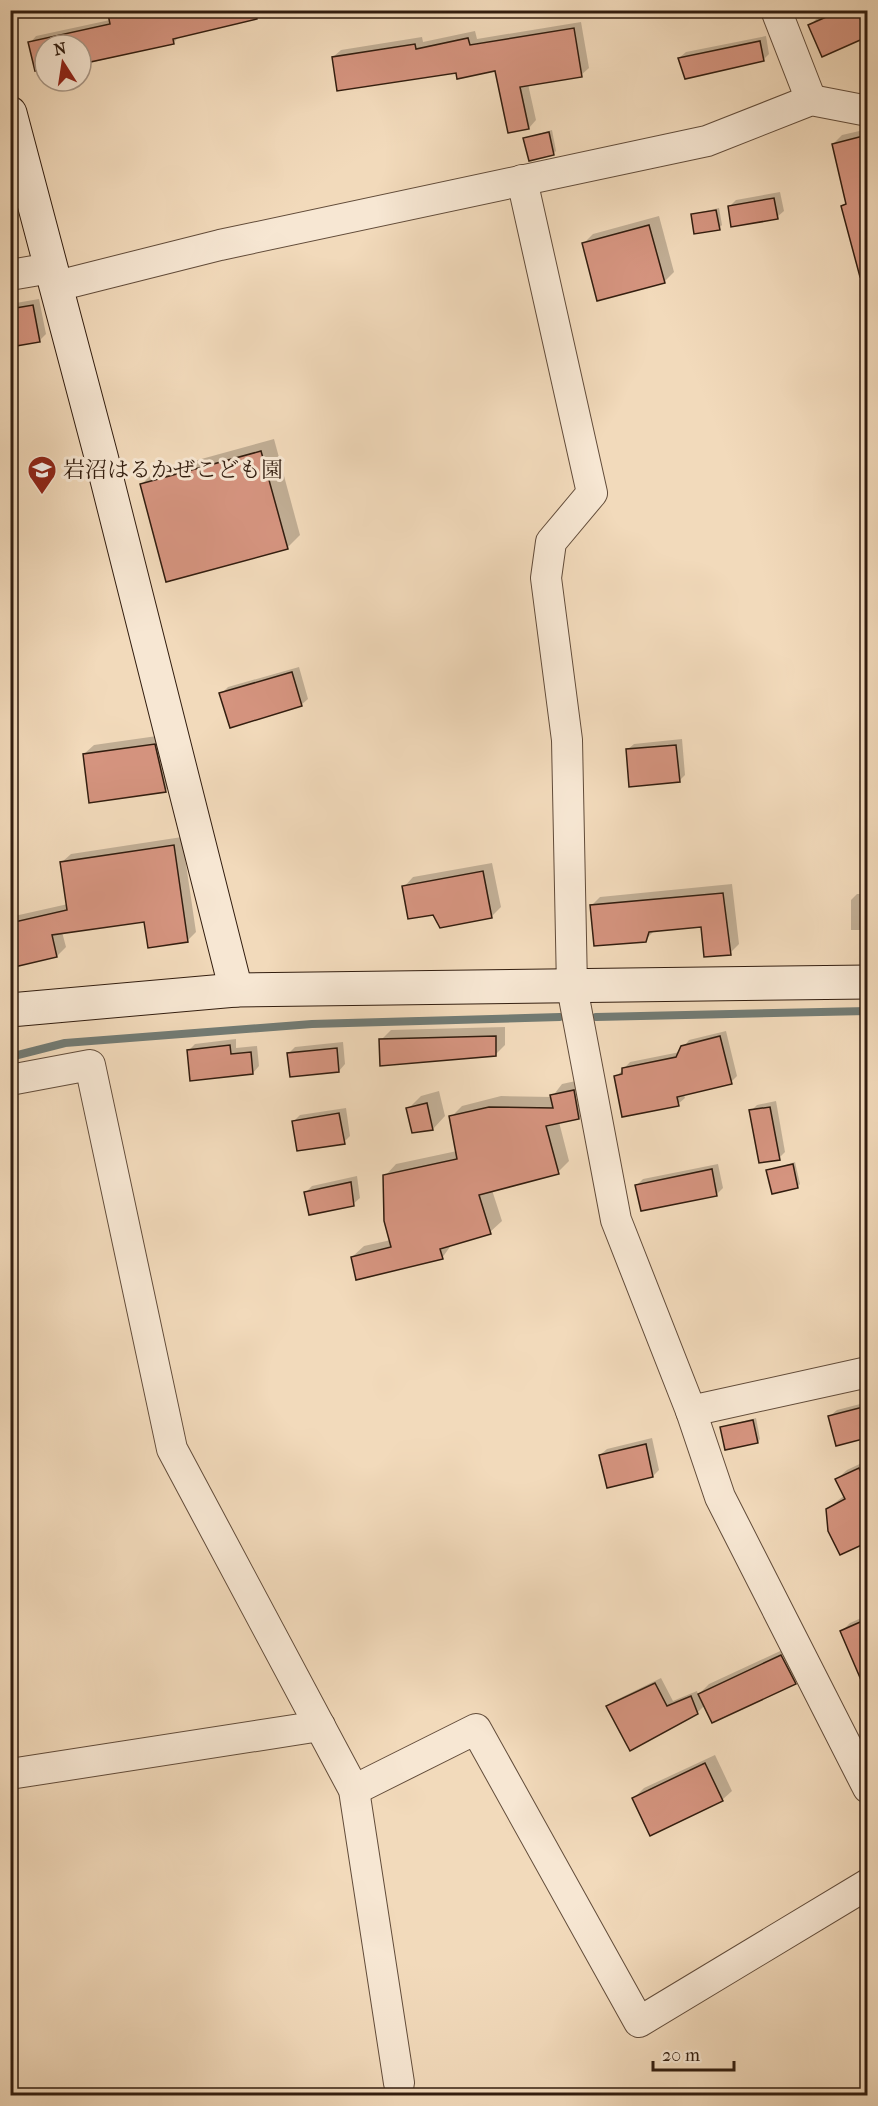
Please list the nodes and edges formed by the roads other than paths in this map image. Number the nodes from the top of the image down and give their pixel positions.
1 (776, 10) edge
2 (811, 100) junction
3 (867, 111) edge
4 (10, 113) edge
5 (522, 180) junction
6 (10, 275) edge
7 (54, 277) junction
8 (867, 982) edge
9 (572, 987) junction
10 (236, 990) junction
11 (10, 1010) edge
12 (10, 1080) edge
13 (867, 1372) edge
14 (691, 1411) junction
15 (320, 1726) junction
16 (10, 1774) edge
17 (867, 1788) edge
18 (354, 1790) junction
19 (867, 1884) edge
20 (399, 2083) dead end

1 - 2 street
2 - 3 street
2 - 5 street
4 - 7 street
5 - 7 street
5 - 9 street
6 - 7 street
7 - 10 street
8 - 9 street
9 - 10 street
9 - 14 street
10 - 11 street
12 - 15 street
13 - 14 street
14 - 17 street
15 - 16 street
15 - 18 street
18 - 19 street
18 - 20 street

